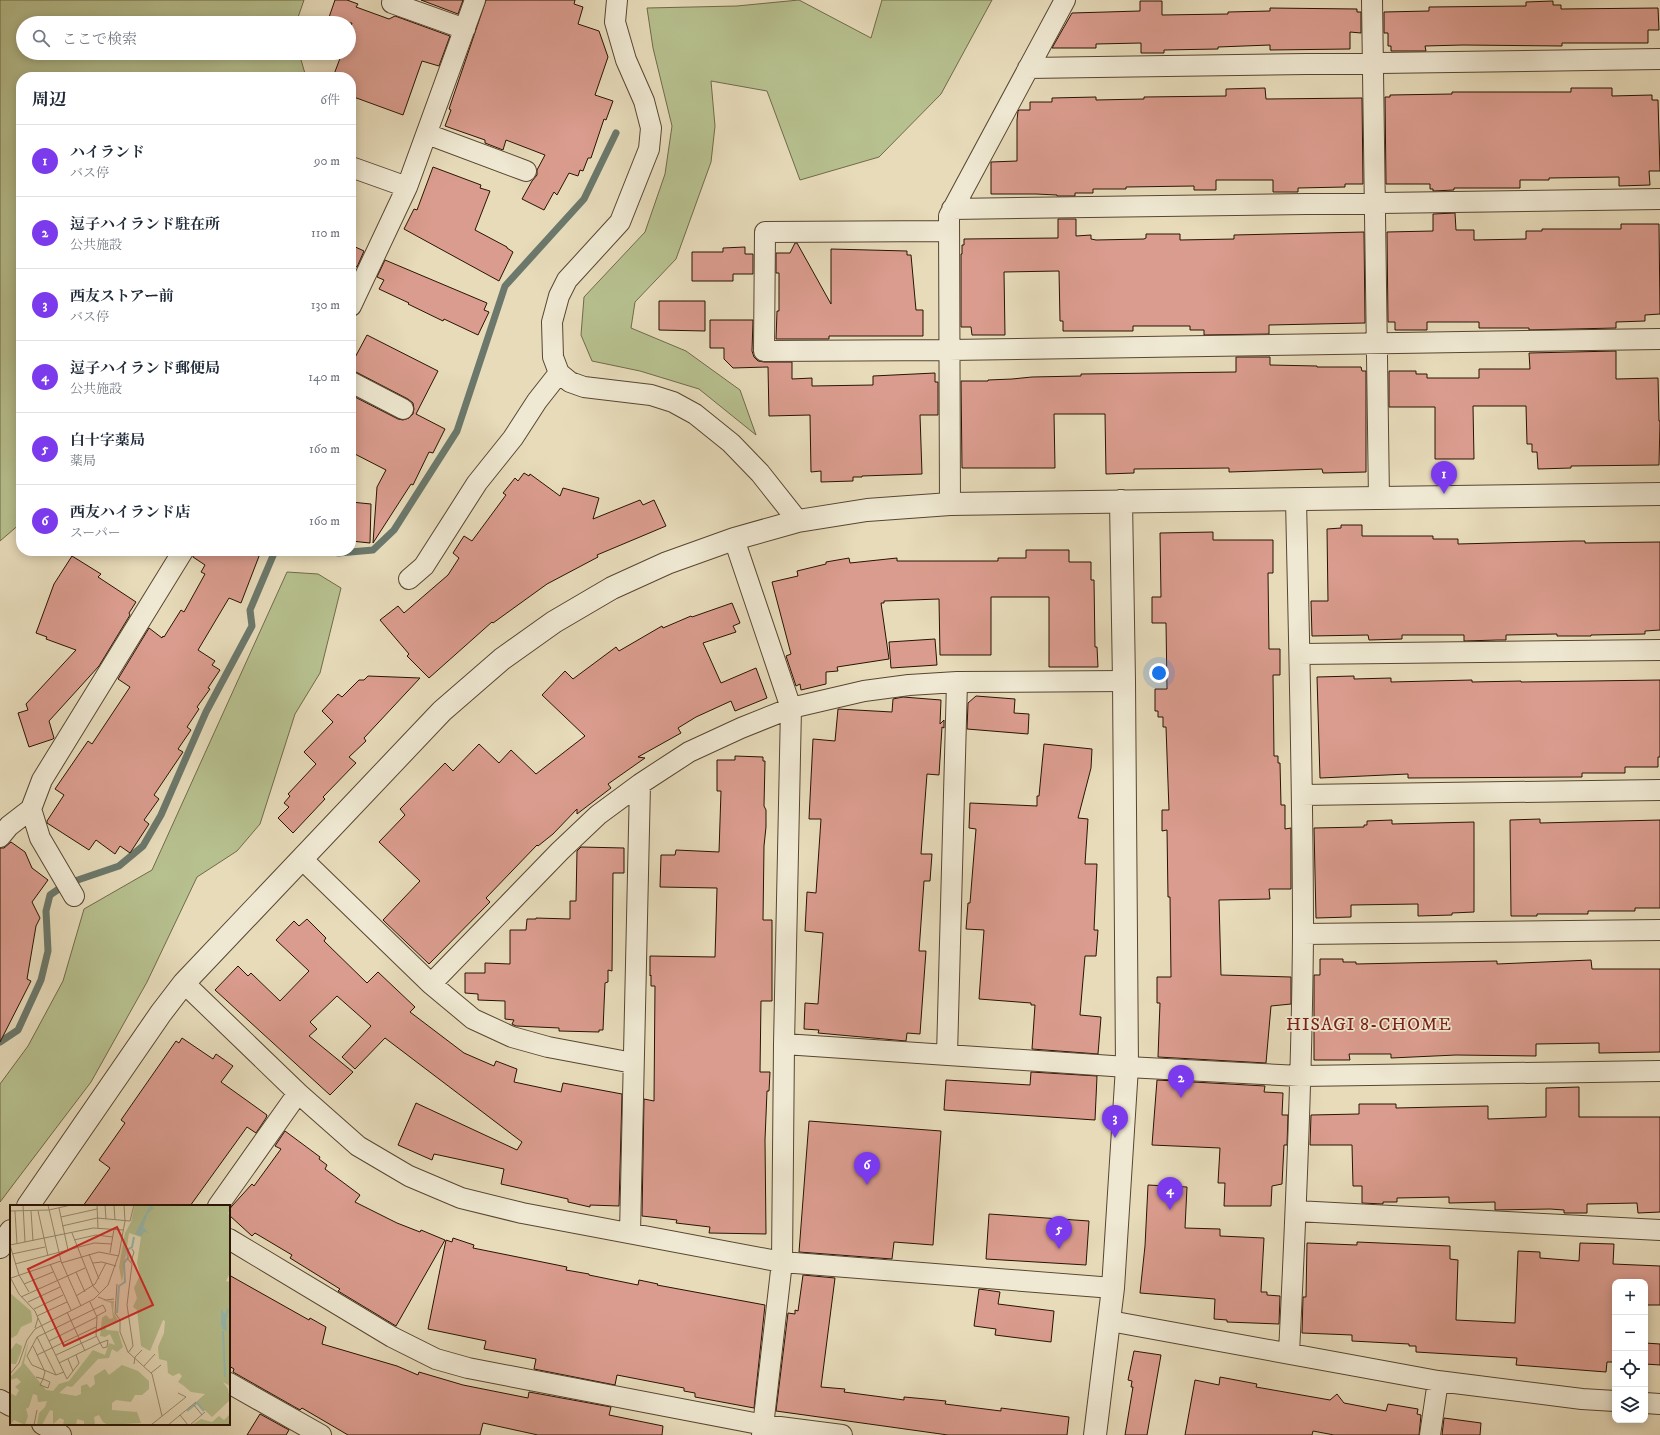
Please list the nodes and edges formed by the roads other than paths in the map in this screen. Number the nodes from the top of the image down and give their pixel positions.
1 (475, 0) edge
2 (616, 0) edge
3 (1065, 0) edge
4 (1372, 0) edge
5 (392, 3) dead end
6 (465, 29) junction
7 (1660, 60) edge
8 (1372, 63) junction
9 (1028, 68) junction
10 (427, 134) junction
11 (356, 169) edge
12 (526, 171) dead end
13 (407, 187) junction
14 (1660, 199) edge
15 (1376, 203) junction
16 (952, 209) junction
17 (948, 231) junction
18 (356, 295) edge
19 (1660, 339) edge
20 (1376, 343) junction
21 (949, 350) junction
22 (559, 373) junction
23 (356, 385) edge
24 (403, 409) dead end
25 (1660, 494) edge
26 (1379, 498) junction
27 (1296, 499) junction
28 (1121, 501) junction
29 (950, 504) junction
30 (798, 521) junction
31 (734, 539) junction
32 (180, 556) edge
33 (409, 579) dead end
34 (1660, 650) edge
35 (1300, 654) junction
36 (1124, 681) junction
37 (957, 682) junction
38 (791, 708) junction
39 (640, 784) junction
40 (1660, 790) edge
41 (1302, 795) junction
42 (31, 809) junction
43 (0, 838) edge
44 (302, 859) junction
45 (70, 888) dead end
46 (1660, 930) edge
47 (1303, 934) junction
48 (184, 983) junction
49 (431, 984) junction
50 (784, 1044) junction
51 (947, 1055) junction
52 (633, 1063) junction
53 (1127, 1067) junction
54 (1660, 1071) edge
55 (1300, 1076) junction
56 (298, 1093) junction
57 (29, 1205) edge
58 (219, 1205) edge
59 (1296, 1211) junction
60 (1660, 1230) edge
61 (10, 1232) edge
62 (630, 1233) junction
63 (230, 1241) edge
64 (0, 1247) edge
65 (782, 1262) junction
66 (1113, 1288) junction
67 (1110, 1321) junction
68 (1289, 1353) junction
69 (1438, 1381) junction
70 (230, 1384) edge
71 (0, 1400) edge
72 (1612, 1401) edge
73 (1648, 1403) edge
74 (1660, 1404) edge
75 (10, 1405) edge
76 (763, 1430) edge
77 (321, 1435) edge
78 (842, 1435) edge
79 (1095, 1435) edge
80 (1430, 1435) edge

1 - 6 street
2 - 22 street
3 - 9 street
4 - 8 street
5 - 6 street
6 - 10 street
7 - 8 street
8 - 9 street
8 - 15 street
9 - 16 street
10 - 12 street
10 - 13 street
11 - 13 street
13 - 18 street
14 - 15 street
15 - 16 street
15 - 20 street
16 - 17 street
17 - 21 street
17 - 21 street
19 - 20 street
20 - 21 street
20 - 26 street
21 - 29 street
22 - 30 street
22 - 33 street
23 - 24 street
25 - 26 street
26 - 27 street
27 - 28 street
27 - 35 street
28 - 29 street
28 - 36 street
29 - 30 street
30 - 31 street
31 - 38 street
31 - 44 street
32 - 42 street
34 - 35 street
35 - 41 street
36 - 37 street
36 - 53 street
37 - 38 street
37 - 51 street
38 - 39 street
38 - 50 street
39 - 49 street
39 - 52 street
40 - 41 street
41 - 47 street
42 - 43 street
42 - 45 street
44 - 48 street
44 - 49 street
46 - 47 street
47 - 55 street
48 - 56 street
48 - 57 street
49 - 52 street
50 - 51 street
50 - 65 street
51 - 53 street
52 - 62 street
53 - 55 street
53 - 66 street
54 - 55 street
55 - 59 street
56 - 58 street
56 - 62 street
59 - 60 street
59 - 68 street
61 - 64 street
62 - 65 street
63 - 76 street
65 - 66 street
65 - 76 street
66 - 67 street
67 - 68 street
67 - 79 street
68 - 69 street
69 - 72 street
69 - 80 street
70 - 77 street
71 - 75 street
73 - 74 street
76 - 78 street

